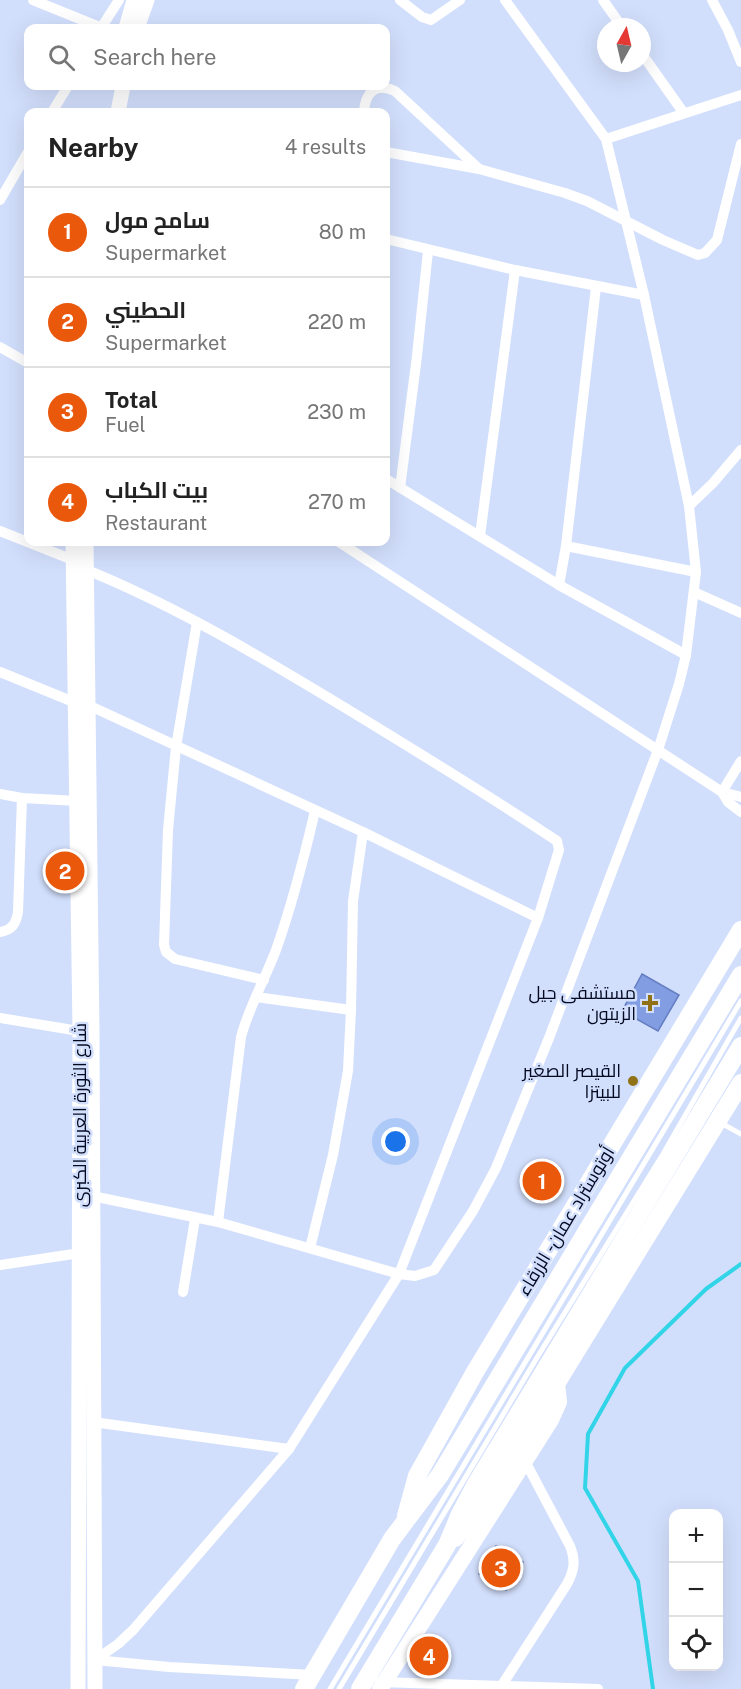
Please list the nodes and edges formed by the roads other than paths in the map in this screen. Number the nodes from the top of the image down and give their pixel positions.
1 (33, 0) edge
2 (119, 0) edge
3 (134, 0) edge
4 (147, 0) edge
5 (400, 0) edge
6 (460, 0) edge
7 (505, 0) edge
8 (603, 0) edge
9 (712, 0) edge
10 (616, 18) edge
11 (91, 24) edge
12 (104, 24) edge
13 (127, 24) edge
14 (138, 24) edge
15 (741, 62) edge
16 (651, 67) edge
17 (390, 88) edge
18 (66, 90) edge
19 (112, 90) edge
20 (122, 90) edge
21 (372, 90) edge
22 (741, 95) edge
23 (54, 108) edge
24 (109, 108) edge
25 (119, 108) edge
26 (365, 108) edge
27 (683, 112) junction
28 (606, 139) junction
29 (741, 144) edge
30 (390, 153) edge
31 (24, 159) edge
32 (479, 169) junction
33 (0, 200) edge
34 (624, 219) junction
35 (390, 240) edge
36 (428, 251) junction
37 (515, 270) junction
38 (596, 287) junction
39 (644, 295) junction
40 (0, 347) edge
41 (24, 361) edge
42 (741, 450) edge
43 (390, 482) edge
44 (400, 488) junction
45 (689, 506) junction
46 (0, 531) edge
47 (480, 536) junction
48 (24, 540) edge
49 (38, 546) edge
50 (73, 546) edge
51 (86, 546) edge
52 (345, 546) edge
53 (566, 546) junction
54 (74, 560) junction
55 (87, 570) junction
56 (696, 572) junction
57 (559, 585) junction
58 (694, 592) junction
59 (741, 613) edge
60 (197, 622) junction
61 (686, 655) junction
62 (0, 672) edge
63 (82, 704) junction
64 (176, 747) junction
65 (658, 750) junction
66 (741, 761) edge
67 (722, 792) junction
68 (0, 794) edge
69 (741, 797) edge
70 (22, 798) junction
71 (78, 801) junction
72 (315, 811) junction
73 (741, 812) edge
74 (363, 832) junction
75 (538, 918) junction
76 (741, 930) edge
77 (0, 932) edge
78 (741, 975) edge
79 (264, 980) junction
80 (256, 997) junction
81 (741, 1001) edge
82 (351, 1010) junction
83 (0, 1018) edge
84 (741, 1018) edge
85 (86, 1032) junction
86 (741, 1046) edge
87 (741, 1083) edge
88 (717, 1121) junction
89 (741, 1134) edge
90 (92, 1196) junction
91 (195, 1219) junction
92 (218, 1222) junction
93 (310, 1248) junction
94 (80, 1253) junction
95 (0, 1265) edge
96 (399, 1274) junction
97 (183, 1292) dead end
98 (557, 1384) junction
99 (93, 1422) junction
100 (289, 1449) junction
101 (525, 1461) junction
102 (405, 1519) junction
103 (447, 1545) junction
104 (95, 1660) junction
105 (309, 1682) edge
106 (373, 1685) edge
107 (502, 1685) junction
108 (78, 1689) edge
109 (95, 1689) edge
110 (330, 1689) edge
111 (339, 1689) edge
112 (598, 1689) edge

1 - 11 street
2 - 12 street
3 - 13 main road
4 - 14 main road
5 - 6 street
7 - 28 street
8 - 10 street
9 - 15 street
16 - 27 street
17 - 32 street
18 - 23 street
19 - 24 main road
20 - 25 main road
21 - 26 street
22 - 27 street
27 - 28 street
28 - 34 street
29 - 34 street
30 - 32 street
31 - 33 street
32 - 34 street
34 - 39 street
35 - 36 street
36 - 37 street
36 - 44 street
37 - 38 street
37 - 47 street
38 - 39 street
38 - 53 street
39 - 45 street
40 - 41 street
42 - 45 street
43 - 44 street
44 - 47 street
45 - 56 street
46 - 48 street
47 - 57 street
49 - 54 street
50 - 54 main road, شارع الثورة العربية الكبرى
51 - 55 main road, شارع الثورة العربية الكبرى
52 - 65 street
53 - 56 street
53 - 57 street
54 - 63 main road, شارع الثورة العربية الكبرى
55 - 60 street
55 - 63 main road, شارع الثورة العربية الكبرى
56 - 58 street
57 - 61 street
58 - 59 street
58 - 61 street
60 - 64 street
60 - 75 street
61 - 65 street
62 - 63 street
63 - 64 street
63 - 71 main road, شارع الثورة العربية الكبرى
63 - 85 main road, شارع الثورة العربية الكبرى
64 - 72 street
64 - 79 street
65 - 67 street
65 - 96 street
66 - 67 street
67 - 69 street
67 - 73 street
68 - 70 street
70 - 71 street
70 - 77 street
71 - 85 main road, شارع الثورة العربية الكبرى
72 - 74 street
72 - 79 street
74 - 75 street
74 - 82 street
75 - 96 street
76 - 102 highway, أوتوستراد عمان - الزرقاء
78 - 102 highway, أوتوستراد عمان - الزرقاء
79 - 80 street
80 - 82 street
80 - 92 street
81 - 110 lane
82 - 93 street
83 - 85 street
84 - 111 lane
85 - 90 main road, شارع الثورة العربية الكبرى
85 - 94 main road, شارع الثورة العربية الكبرى
86 - 103 highway
87 - 88 highway
88 - 89 lane
88 - 98 highway
90 - 91 street
90 - 99 main road, شارع الثورة العربية الكبرى
91 - 92 street
91 - 97 street
92 - 93 street
93 - 96 street
94 - 95 street
94 - 108 main road, شارع الثورة العربية الكبرى
96 - 100 street
98 - 101 main road
98 - 103 highway
99 - 100 street
99 - 104 main road, شارع الثورة العربية الكبرى
100 - 104 street
101 - 106 main road
101 - 107 street
102 - 105 highway, أوتوستراد عمان - الزرقاء
103 - 106 highway
104 - 105 street
104 - 109 main road, شارع الثورة العربية الكبرى
106 - 107 street
107 - 112 street

